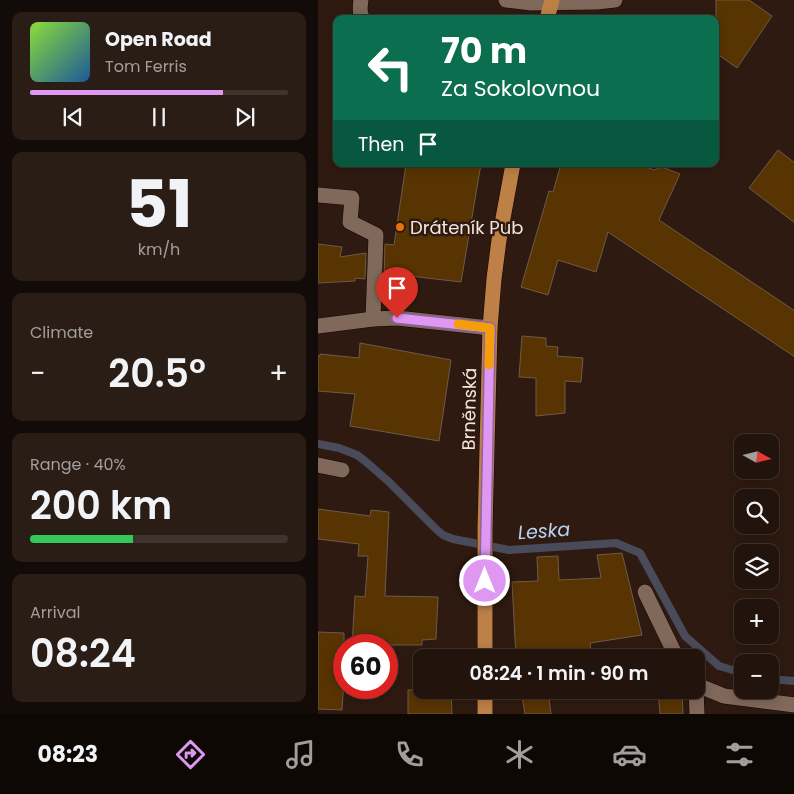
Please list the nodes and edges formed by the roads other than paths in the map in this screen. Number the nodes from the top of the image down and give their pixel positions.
1 (361, 0) edge
2 (506, 0) edge
3 (615, 0) edge
4 (552, 1) edge
5 (361, 15) edge
6 (548, 15) edge
7 (512, 167) edge
8 (318, 195) edge
9 (373, 319) junction
10 (318, 326) edge
11 (490, 328) junction
12 (318, 465) edge
13 (342, 470) dead end
14 (646, 592) dead end
15 (485, 649) edge
16 (673, 649) edge
17 (705, 689) edge
18 (485, 699) edge
19 (696, 699) edge
20 (794, 706) edge
21 (485, 714) edge
22 (697, 714) edge

1 - 5 street
2 - 4 street
3 - 4 street
4 - 6 main road
7 - 11 main road, Brněnská
8 - 9 street
9 - 10 street
9 - 11 street
11 - 15 main road, Brněnská
12 - 13 street
14 - 16 street
17 - 20 street
18 - 21 main road
19 - 22 street

